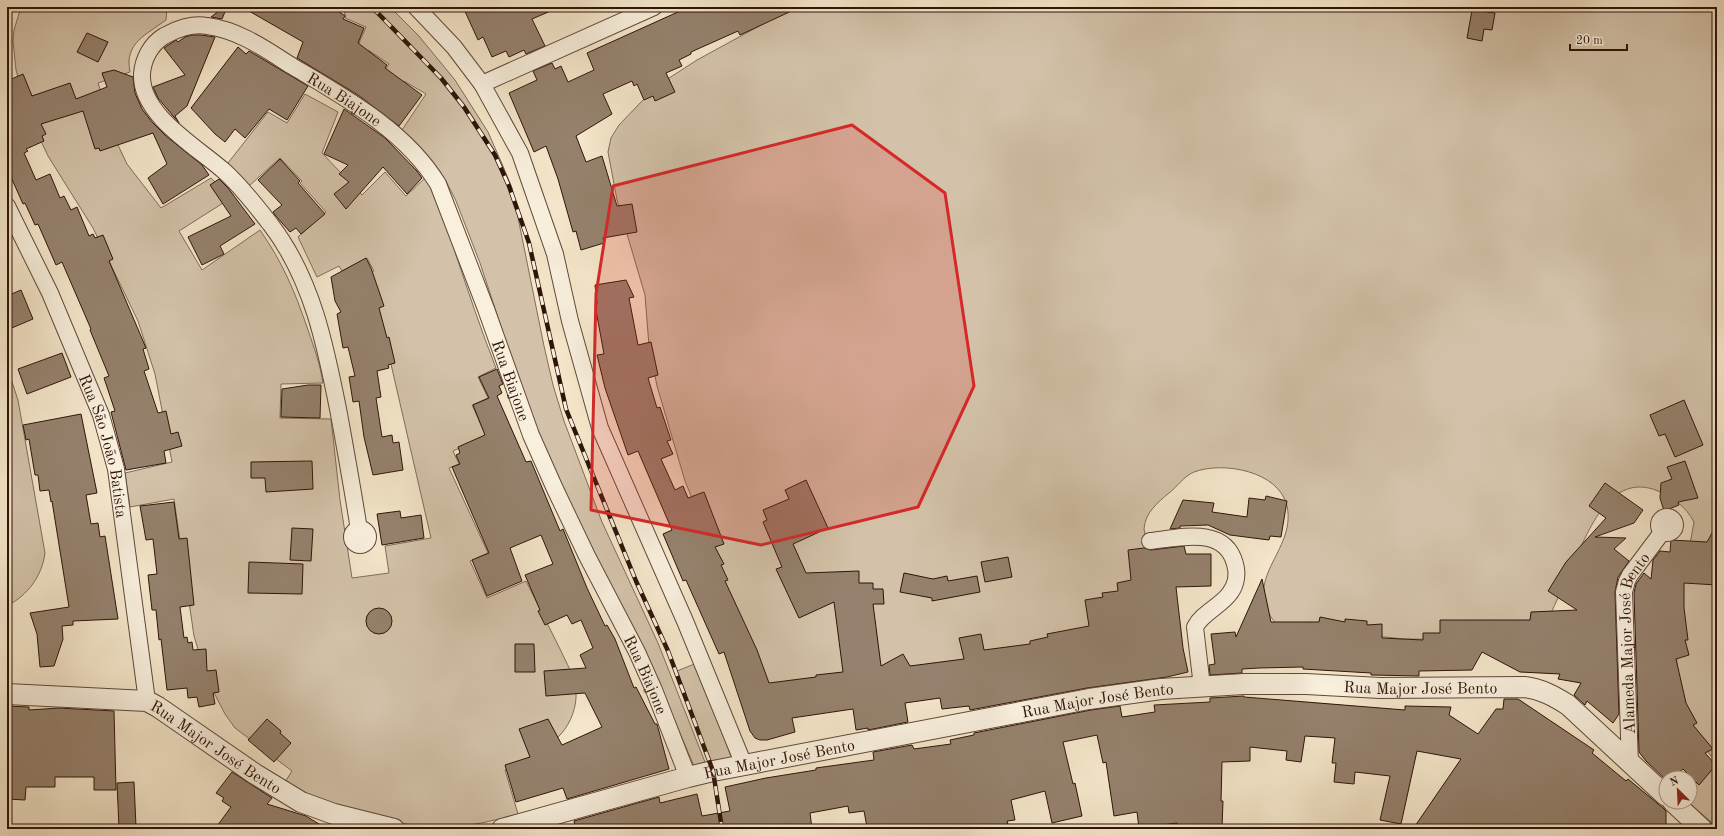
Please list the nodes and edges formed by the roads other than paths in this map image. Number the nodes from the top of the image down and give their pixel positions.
1 (416, 7) edge
2 (654, 7) edge
3 (482, 84) junction
4 (7, 206) edge
5 (360, 530) dead end
6 (1662, 531) dead end
7 (1150, 541) dead end
8 (1202, 686) junction
9 (7, 694) edge
10 (147, 701) junction
11 (1630, 764) junction
12 (744, 765) junction
13 (688, 777) junction
14 (1658, 789) edge
15 (1682, 810) edge
16 (394, 829) edge
17 (502, 829) edge
18 (1702, 829) edge

1 - 3 street
2 - 3 street
3 - 12 street
4 - 10 street, Rua São João Batista
5 - 13 street, Rua Biajone
6 - 11 street, Alameda Major José Bento
7 - 8 street
8 - 11 street, Rua Major José Bento
8 - 12 street, Rua Major José Bento
9 - 10 street, Rua Major José Bento
10 - 16 street, Rua Major José Bento
11 - 14 street, Rua Major José Bento
12 - 13 street, Rua Major José Bento
13 - 17 street, Rua Major José Bento
15 - 18 street

